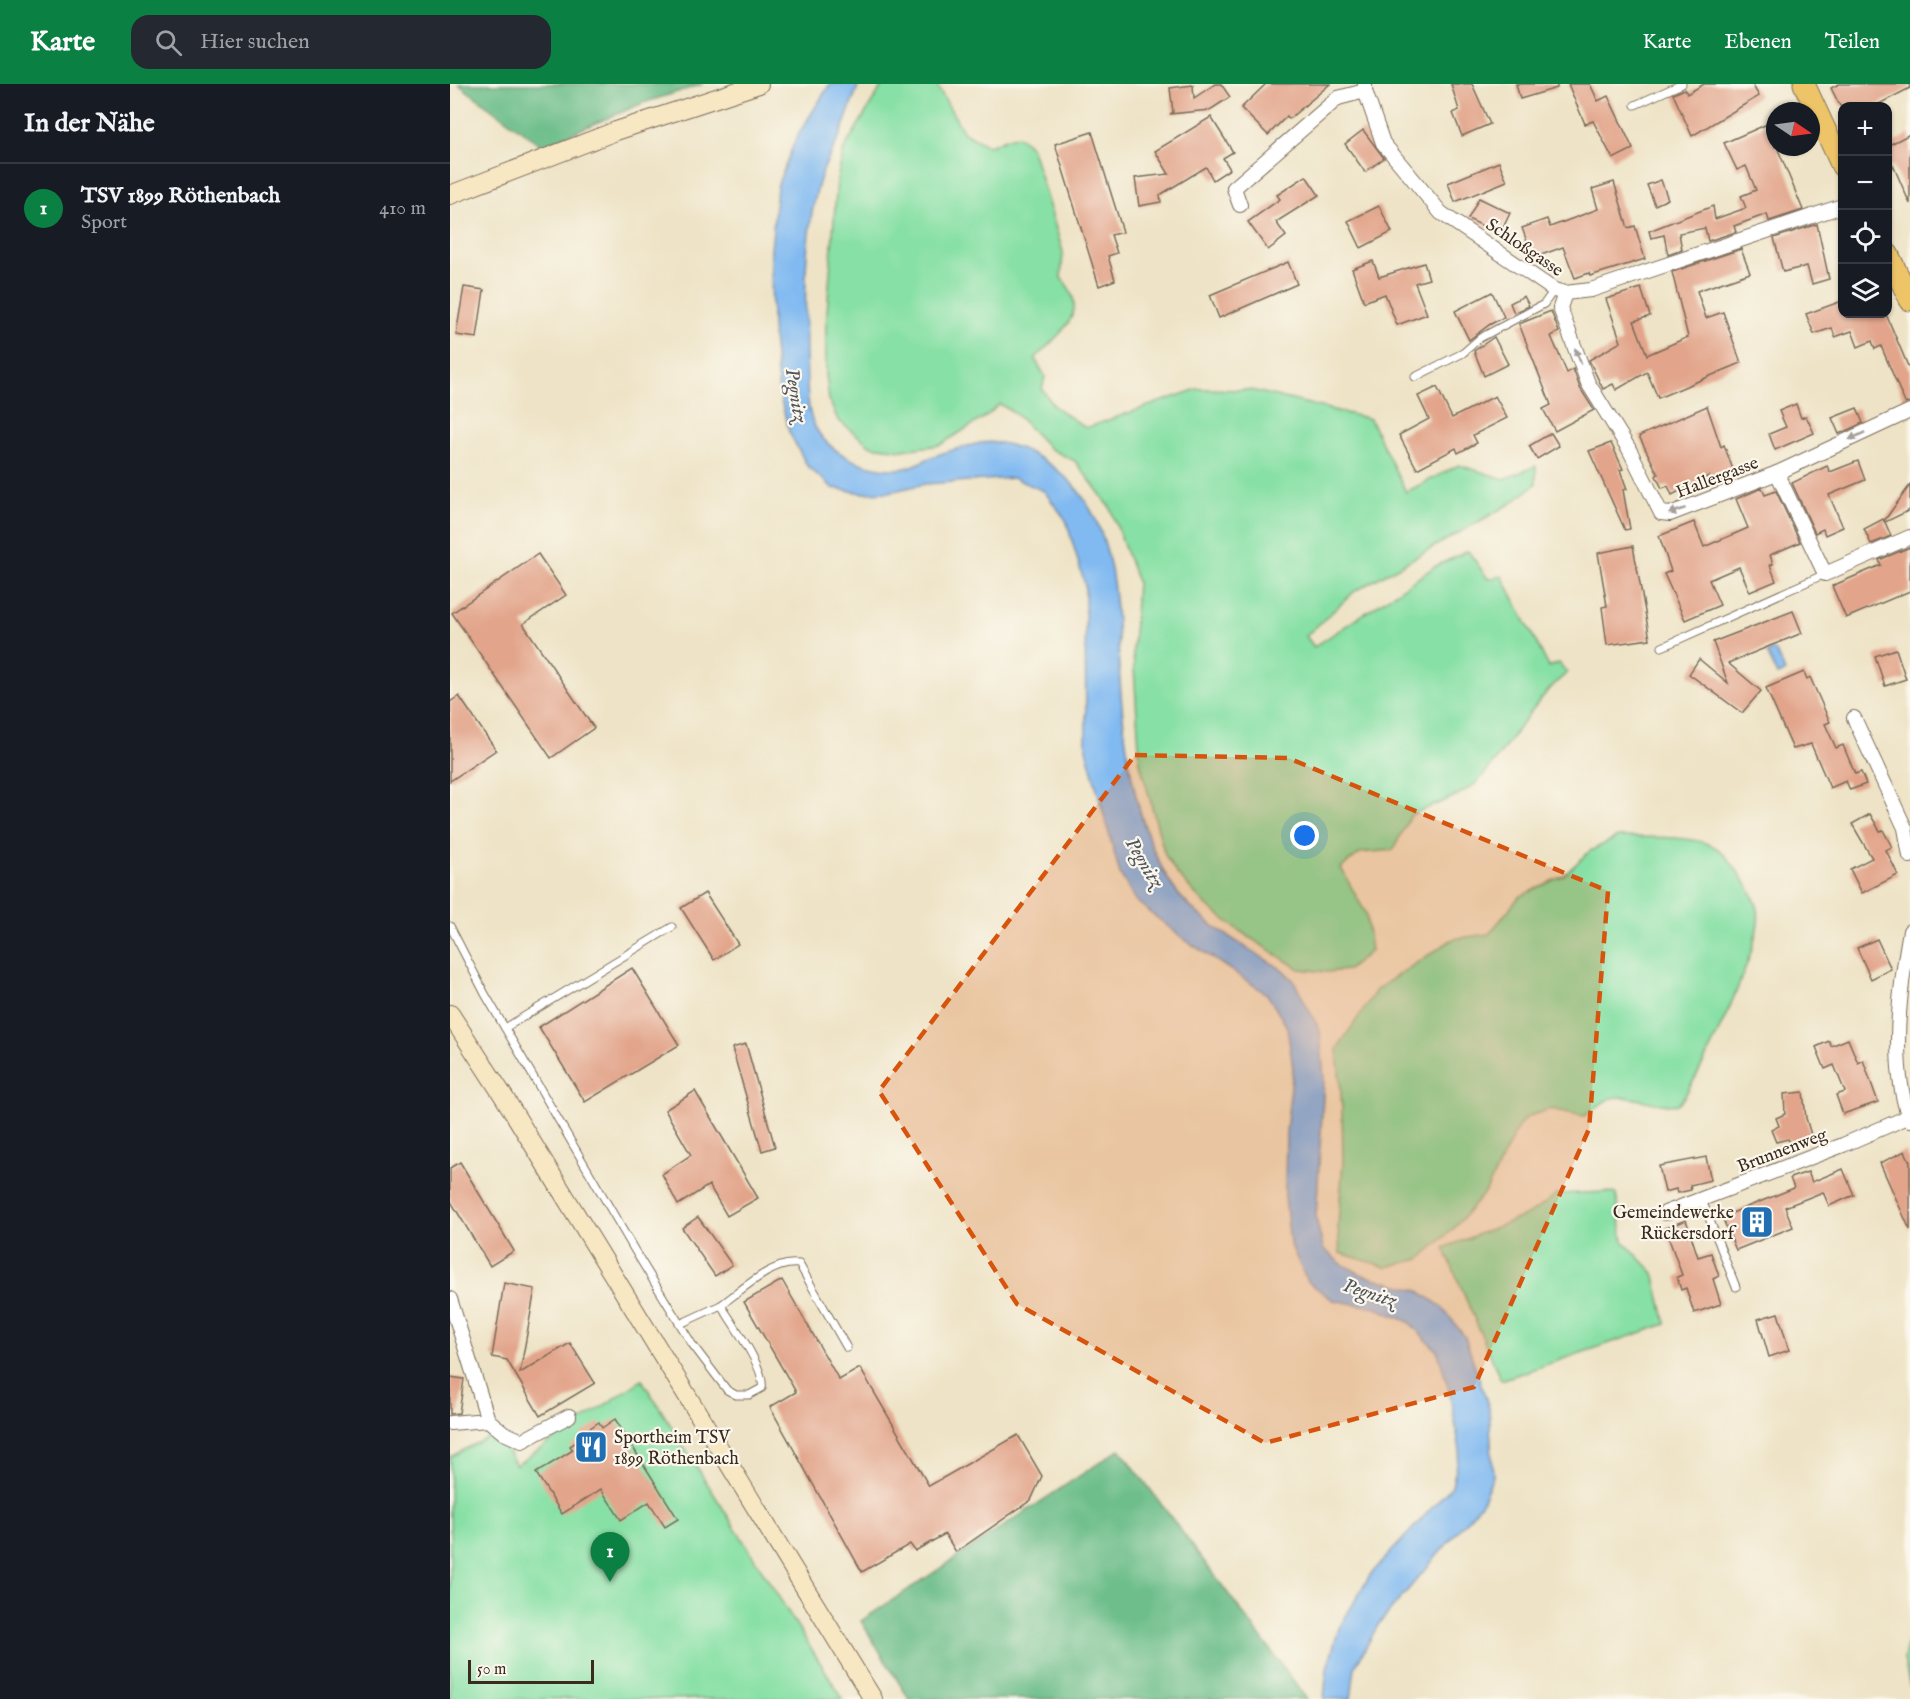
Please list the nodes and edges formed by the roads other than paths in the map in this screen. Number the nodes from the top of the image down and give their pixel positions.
1 (759, 84) edge
2 (1682, 84) edge
3 (1365, 87) edge
4 (1808, 87) edge
5 (1635, 105) dead end
6 (1838, 157) edge
7 (450, 195) edge
8 (1240, 205) dead end
9 (1838, 207) edge
10 (1892, 263) edge
11 (1560, 292) junction
12 (1909, 295) edge
13 (1415, 377) dead end
14 (1910, 411) edge
15 (1776, 473) junction
16 (1910, 537) edge
17 (1825, 574) junction
18 (1662, 646) dead end
19 (1854, 717) dead end
20 (1910, 856) edge
21 (450, 926) edge
22 (672, 927) dead end
23 (1910, 931) edge
24 (450, 1014) edge
25 (506, 1028) junction
26 (1910, 1118) edge
27 (1702, 1200) junction
28 (1665, 1213) dead end
29 (1736, 1287) dead end
30 (450, 1299) edge
31 (721, 1305) junction
32 (680, 1324) junction
33 (847, 1348) dead end
34 (569, 1416) dead end
35 (488, 1420) junction
36 (450, 1423) edge
37 (873, 1699) edge

1 - 7 main road
2 - 5 lane
3 - 8 street
3 - 11 street, Schloßgasse
4 - 6 main road
9 - 11 street, Schloßgasse
10 - 12 main road
11 - 13 lane
15 -> 11 street, Hallergasse
14 -> 15 street, Hallergasse
15 - 17 street
16 - 17 street
17 - 18 lane
19 - 20 street
21 - 25 lane
22 - 25 lane
23 - 26 street
24 - 37 main road
25 - 32 lane
26 - 27 street, Brunnenweg
27 - 28 street, Brunnenweg
27 - 29 lane
30 - 35 street
31 - 32 lane
31 - 32 lane
31 - 33 lane
34 - 35 street
35 - 36 street

